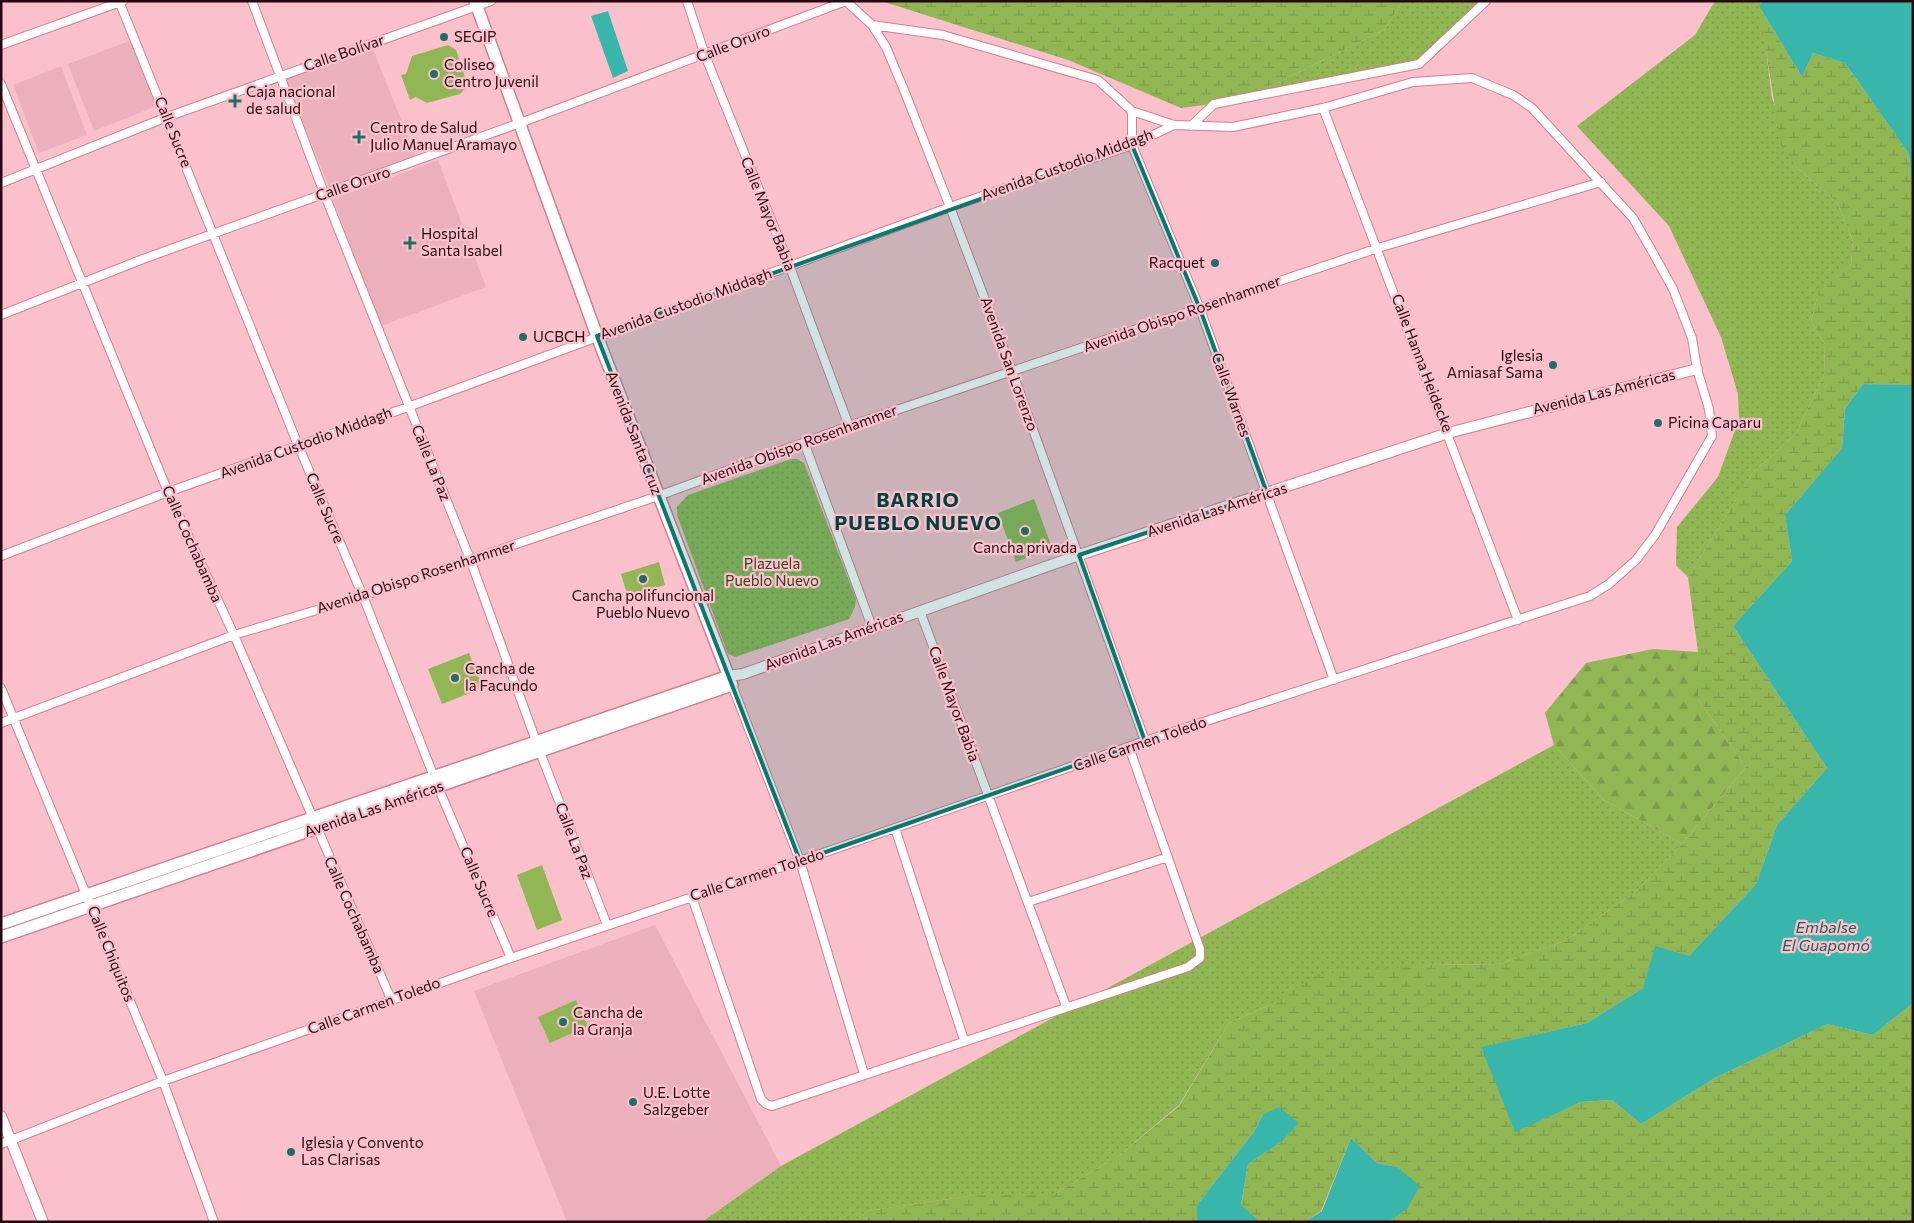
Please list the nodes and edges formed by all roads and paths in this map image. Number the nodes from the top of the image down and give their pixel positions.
1 (252, 1) edge
2 (491, 1) edge
3 (687, 1) edge
4 (846, 1) edge
5 (1486, 1) edge
6 (121, 2) edge
7 (476, 4) edge
8 (872, 25) junction
9 (1, 45) edge
10 (705, 55) junction
11 (279, 76) junction
12 (1, 84) edge
13 (1323, 108) junction
14 (1132, 111) junction
15 (167, 117) junction
16 (520, 124) junction
17 (1174, 125) junction
18 (1191, 126) junction
19 (1132, 145) junction
20 (36, 167) junction
21 (1601, 182) junction
22 (1, 183) edge
23 (324, 193) junction
24 (950, 206) junction
25 (213, 234) junction
26 (1378, 248) junction
27 (790, 267) junction
28 (83, 284) junction
29 (1200, 309) junction
30 (1, 315) edge
31 (598, 336) junction
32 (1697, 369) junction
33 (1012, 371) junction
34 (408, 407) junction
35 (849, 426) junction
36 (1448, 433) junction
37 (804, 442) junction
38 (298, 445) junction
39 (168, 492) junction
40 (1267, 493) junction
41 (658, 496) junction
42 (1079, 555) junction
43 (1, 556) edge
44 (470, 559) junction
45 (363, 596) junction
46 (920, 611) junction
47 (1518, 620) junction
48 (872, 627) junction
49 (234, 636) junction
50 (730, 680) junction
51 (1334, 680) junction
52 (1, 688) edge
53 (14, 719) junction
54 (1, 723) edge
55 (1145, 741) junction
56 (538, 747) junction
57 (1129, 747) junction
58 (437, 782) junction
59 (988, 796) junction
60 (311, 817) junction
61 (896, 828) junction
62 (316, 829) junction
63 (1168, 857) junction
64 (800, 861) junction
65 (87, 896) junction
66 (692, 897) junction
67 (1028, 902) junction
68 (92, 907) junction
69 (1, 924) edge
70 (607, 925) junction
71 (1, 937) edge
72 (511, 958) junction
73 (391, 999) junction
74 (1066, 1006) junction
75 (964, 1040) junction
76 (864, 1074) junction
77 (163, 1081) junction
78 (1, 1116) edge
79 (12, 1141) junction
80 (1, 1144) edge
81 (43, 1222) edge
82 (214, 1222) edge

1 - 11 street, Calle La Paz
2 - 7 street, Calle Bolívar
3 - 10 street, Calle Mayor Babia
4 - 8 street, Avenida San Lorenzo
4 - 10 street, Calle Oruro
5 - 18 street
6 - 9 street
6 - 15 street, Calle Sucre
7 - 11 street, Calle Bolívar
7 - 16 main road, Avenida Santa Cruz
8 - 14 street
8 - 24 street, Avenida San Lorenzo
10 - 16 street, Calle Oruro
10 - 27 street, Calle Mayor Babia
11 - 15 street, Calle Bolívar
11 - 23 street, Calle La Paz
12 - 20 street, Calle Cochabamba
13 - 18 street, Calle Carmen Toledo
13 - 21 street, Calle Carmen Toledo
13 - 26 street, Calle Hanna Heidecke
14 - 17 street
14 - 19 street, Calle Warnes
15 - 20 street, Calle Bolívar
15 - 25 street, Calle Sucre
16 - 23 street, Calle Oruro
16 - 31 main road, Avenida Santa Cruz
17 - 18 street, Calle Carmen Toledo
17 - 19 street, Avenida Custodio Middagh
19 - 24 street, Avenida Custodio Middagh
19 - 29 street, Calle Warnes
20 - 22 street, Calle Bolívar
20 - 28 street, Calle Cochabamba
21 - 26 street, Avenida Obispo Rosenhammer
21 - 32 street, Calle Carmen Toledo
23 - 25 street, Calle Oruro
23 - 34 street, Calle La Paz
24 - 27 street, Avenida Custodio Middagh
24 - 33 street, Avenida San Lorenzo
25 - 28 street, Calle Oruro
25 - 38 street, Calle Sucre
26 - 29 street, Avenida Obispo Rosenhammer
26 - 36 street, Calle Hanna Heidecke
27 - 31 street, Avenida Custodio Middagh
27 - 35 street, Calle Mayor Babia
28 - 30 street, Calle Oruro
28 - 39 street, Calle Cochabamba
29 - 33 street, Avenida Obispo Rosenhammer
29 - 40 street, Calle Warnes
31 - 34 street, Avenida Custodio Middagh
31 - 41 main road, Avenida Santa Cruz
32 - 36 street, Avenida Las Américas
32 - 47 street, Calle Carmen Toledo
33 - 35 street, Avenida Obispo Rosenhammer
33 - 42 street, Avenida San Lorenzo
34 - 38 street, Avenida Custodio Middagh
34 - 44 street, Calle La Paz
35 - 37 street, Avenida Obispo Rosenhammer
36 - 40 street, Avenida Las Américas
36 - 47 street, Calle Hanna Heidecke
37 - 41 street, Avenida Obispo Rosenhammer
37 - 48 street
38 - 39 street, Avenida Custodio Middagh
38 - 45 street, Calle Sucre
39 - 43 street, Avenida Custodio Middagh
39 - 49 street, Calle Cochabamba
40 - 42 street, Avenida Las Américas
40 - 51 street, Calle Warnes
41 - 44 street, Avenida Obispo Rosenhammer
41 - 50 main road, Avenida Santa Cruz
42 - 46 street, Avenida Las Américas
42 - 55 street, Avenida San Lorenzo
44 - 45 street, Avenida Obispo Rosenhammer
44 - 56 street, Calle La Paz
45 - 49 street, Avenida Obispo Rosenhammer
45 - 58 street, Calle Sucre
46 - 48 street, Avenida Las Américas
46 - 59 street, Calle Mayor Babia
47 - 51 street, Calle Carmen Toledo
48 - 50 street, Avenida Las Américas
49 - 53 street, Avenida Obispo Rosenhammer
49 - 60 street, Calle Cochabamba
50 - 56 main road, Avenida Las Américas
50 - 64 street, Avenida Santa Cruz
51 - 55 street, Calle Carmen Toledo
52 - 53 street, Calle Chiquitos
53 - 54 street, Avenida Obispo Rosenhammer
53 - 65 street, Calle Chiquitos
55 - 57 street, Calle Carmen Toledo
56 - 58 main road, Avenida Las Américas
56 - 70 street, Calle La Paz
57 - 59 street, Calle Carmen Toledo
57 - 63 street
58 - 60 main road, Avenida Las Américas
58 - 62 main road, Avenida Las Américas
58 - 72 street, Calle Sucre
59 - 61 street, Calle Carmen Toledo
59 - 67 street, Calle Mayor Babia
60 - 62 street, Calle Cochabamba
60 - 65 main road, Avenida Las Américas
61 - 64 street, Calle Carmen Toledo
61 - 75 street
62 - 68 main road, Avenida Las Américas
62 - 73 street, Calle Cochabamba
63 - 67 street
63 - 74 street
64 - 66 street, Calle Carmen Toledo
64 - 76 street, Avenida Santa Cruz
65 - 68 street, Calle Chiquitos
65 - 69 main road, Avenida Las Américas
66 - 70 street, Calle Carmen Toledo
66 - 76 street
67 - 74 street, Calle Mayor Babia
68 - 71 main road, Avenida Las Américas
68 - 77 street, Calle Chiquitos
70 - 72 street, Calle Carmen Toledo
72 - 73 street, Calle Carmen Toledo
73 - 77 street, Calle Carmen Toledo
74 - 75 street
75 - 76 street
77 - 79 street, Calle Carmen Toledo
77 - 82 street, Calle Chiquitos
78 - 79 street
79 - 80 street, Calle Carmen Toledo
79 - 81 street

